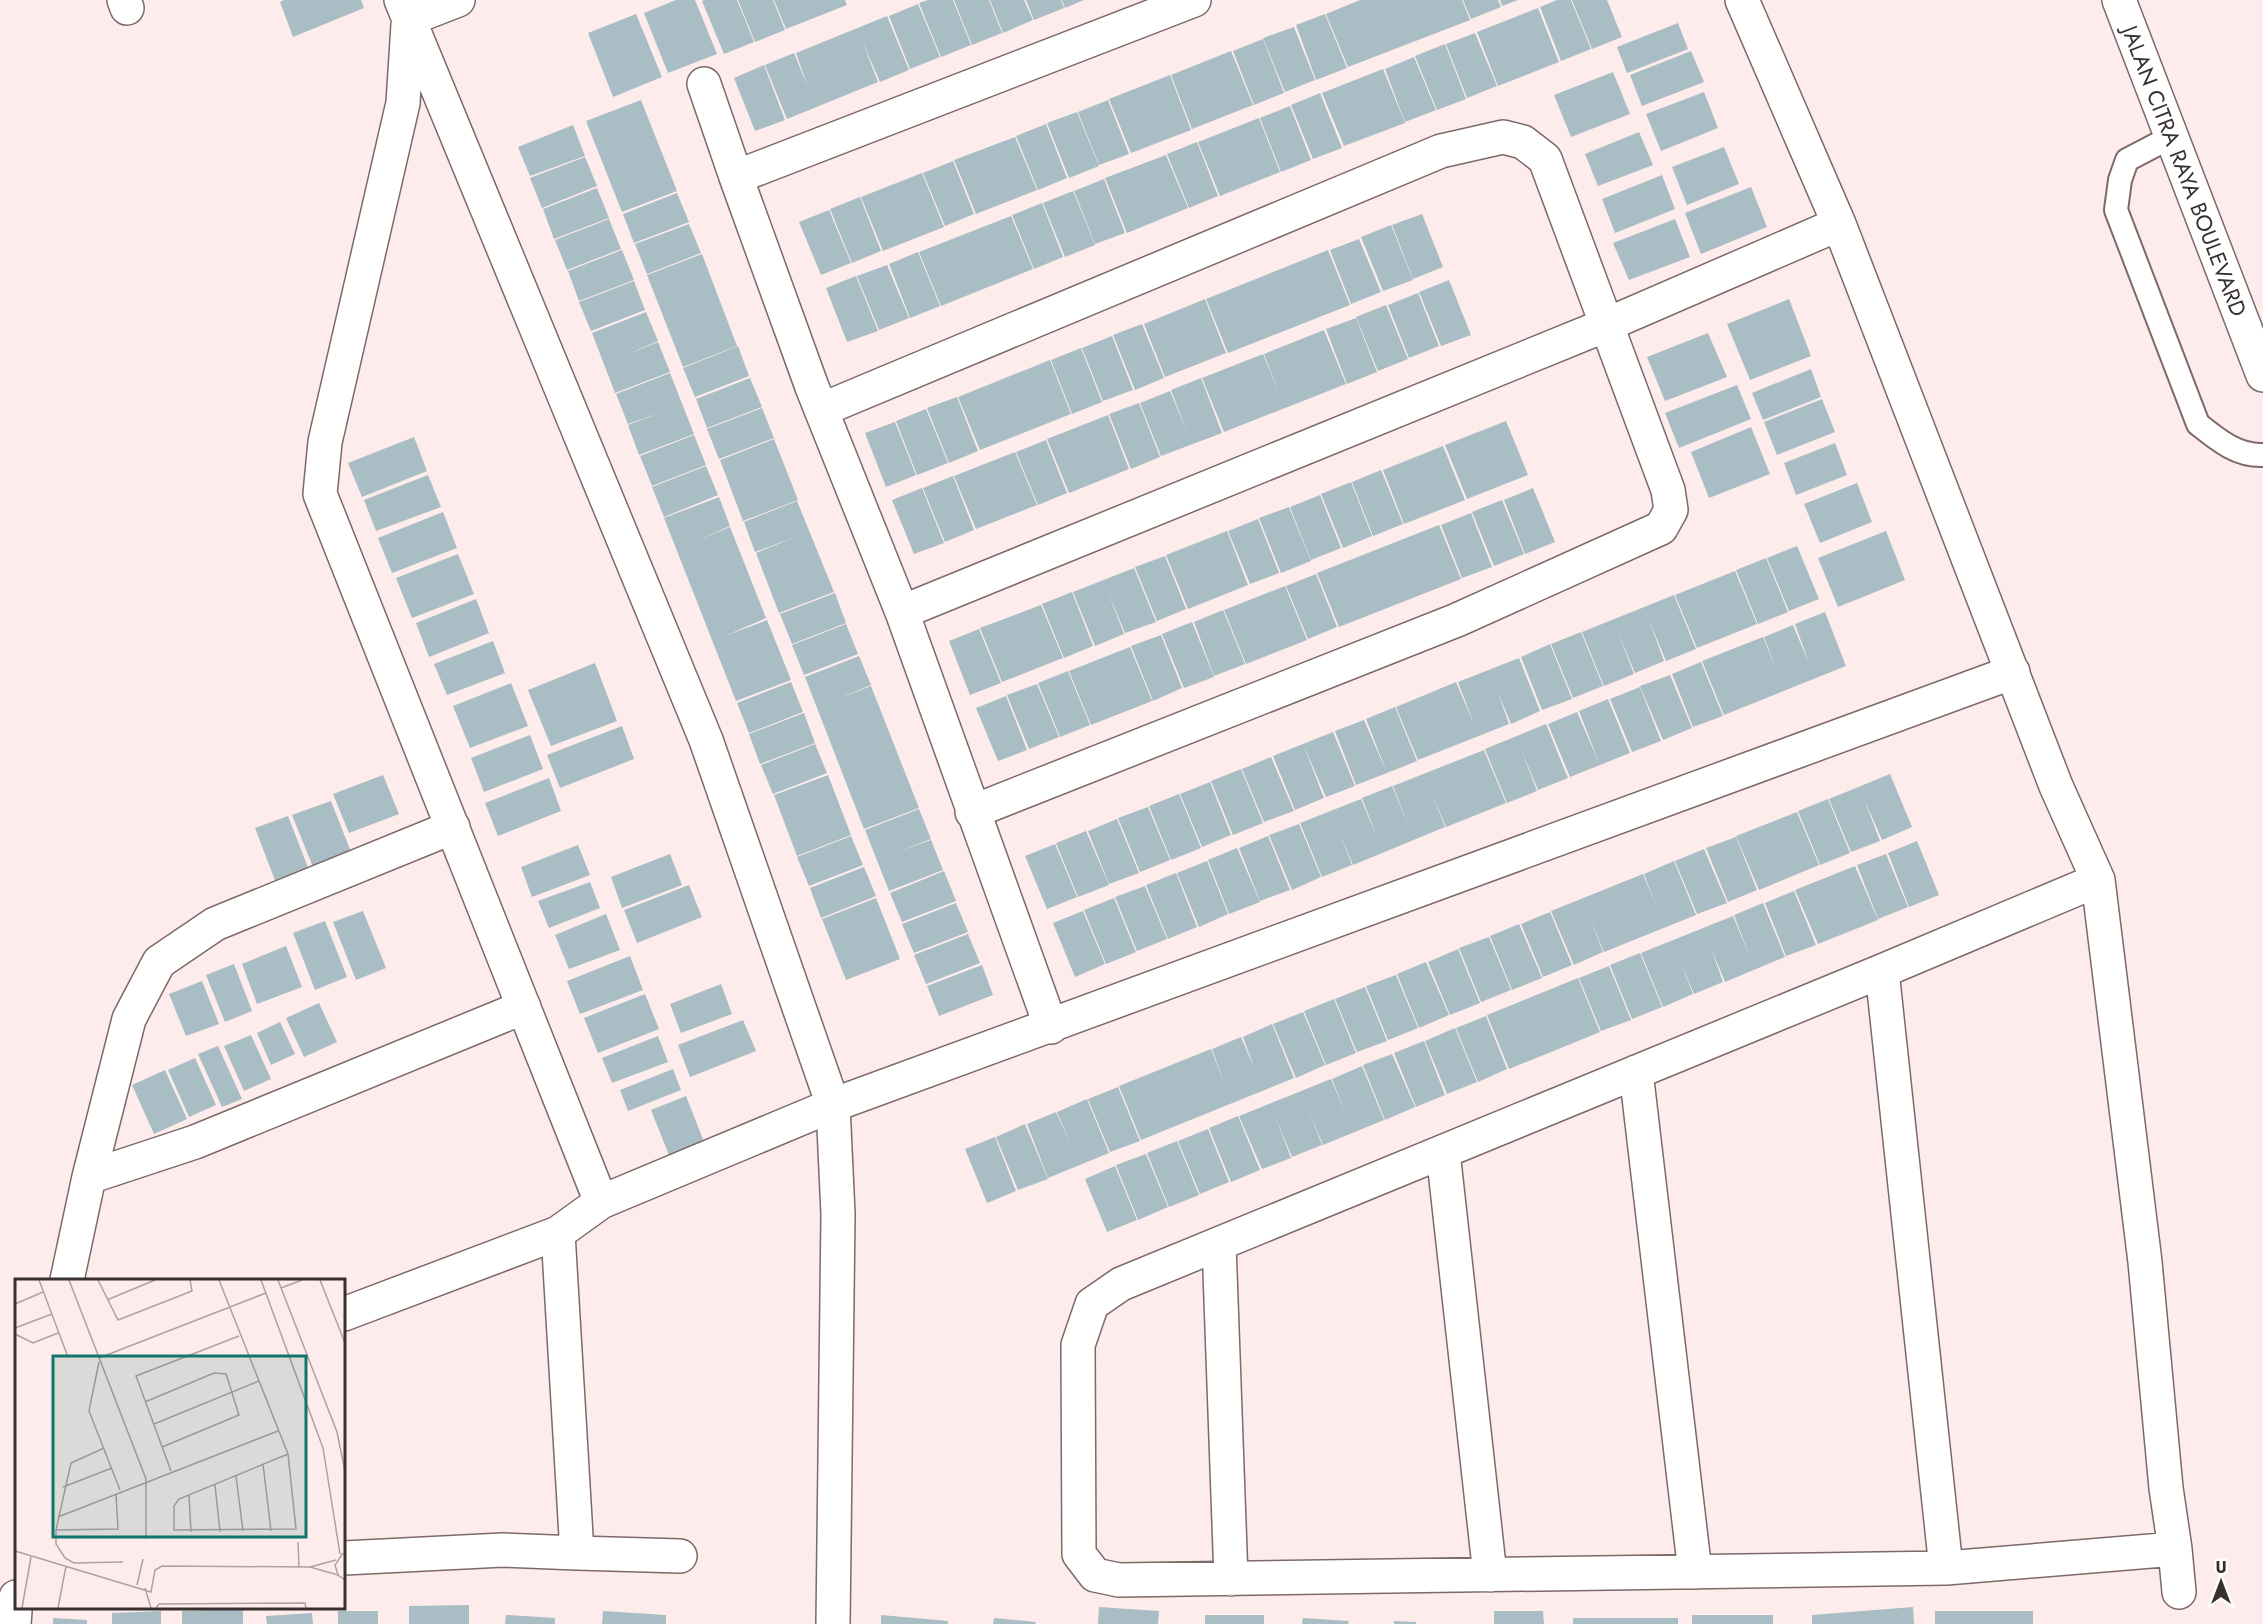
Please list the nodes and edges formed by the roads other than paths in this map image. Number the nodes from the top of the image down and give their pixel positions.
1 (458, 0) edge
2 (1194, 0) edge
3 (1742, 0) edge
4 (2119, 0) edge
5 (405, 9) edge
6 (704, 84) dead end
7 (2171, 136) junction
8 (736, 177) junction
9 (1839, 224) junction
10 (1606, 325) junction
11 (2263, 375) edge
12 (821, 410) junction
13 (2263, 455) edge
14 (902, 612) junction
15 (2013, 672) junction
16 (972, 812) junction
17 (453, 827) junction
18 (2097, 880) junction
19 (1882, 971) junction
20 (524, 1007) junction
21 (1051, 1027) junction
22 (1636, 1072) junction
23 (833, 1105) junction
24 (1443, 1152) junction
25 (89, 1177) junction
26 (601, 1202) junction
27 (558, 1233) junction
28 (1219, 1244) junction
29 (67, 1279) edge
30 (345, 1314) edge
31 (2175, 1549) junction
32 (577, 1553) junction
33 (680, 1556) dead end
34 (345, 1557) edge
35 (1946, 1568) junction
36 (1695, 1572) junction
37 (1491, 1575) junction
38 (1232, 1579) junction
39 (2179, 1592) dead end
40 (15, 1609) edge
41 (14, 1624) edge
42 (832, 1624) edge

1 - 5 street
2 - 8 street
3 - 9 street
4 - 7 street, JALAN CITRA RAYA BOULEVARD
5 - 17 street
5 - 23 street
6 - 8 street
7 - 11 street, JALAN CITRA RAYA BOULEVARD
7 - 13 lane
8 - 12 street
9 - 10 street
9 - 15 street
10 - 12 street
10 - 14 street
10 - 16 street
12 - 14 street
14 - 16 street
15 - 18 street
15 - 21 street
16 - 21 street
17 - 20 street
17 - 25 street
18 - 19 street
18 - 31 street
19 - 22 street
19 - 35 street
20 - 25 street
20 - 26 street
21 - 23 street
22 - 24 street
22 - 36 street
23 - 26 street
23 - 42 street
24 - 28 street
24 - 37 street
25 - 29 street
26 - 27 street
27 - 30 street
27 - 32 street
28 - 38 street
28 - 38 street
31 - 35 street
31 - 39 street
32 - 33 street
32 - 34 street
35 - 36 street
36 - 37 street
37 - 38 street
40 - 41 street

